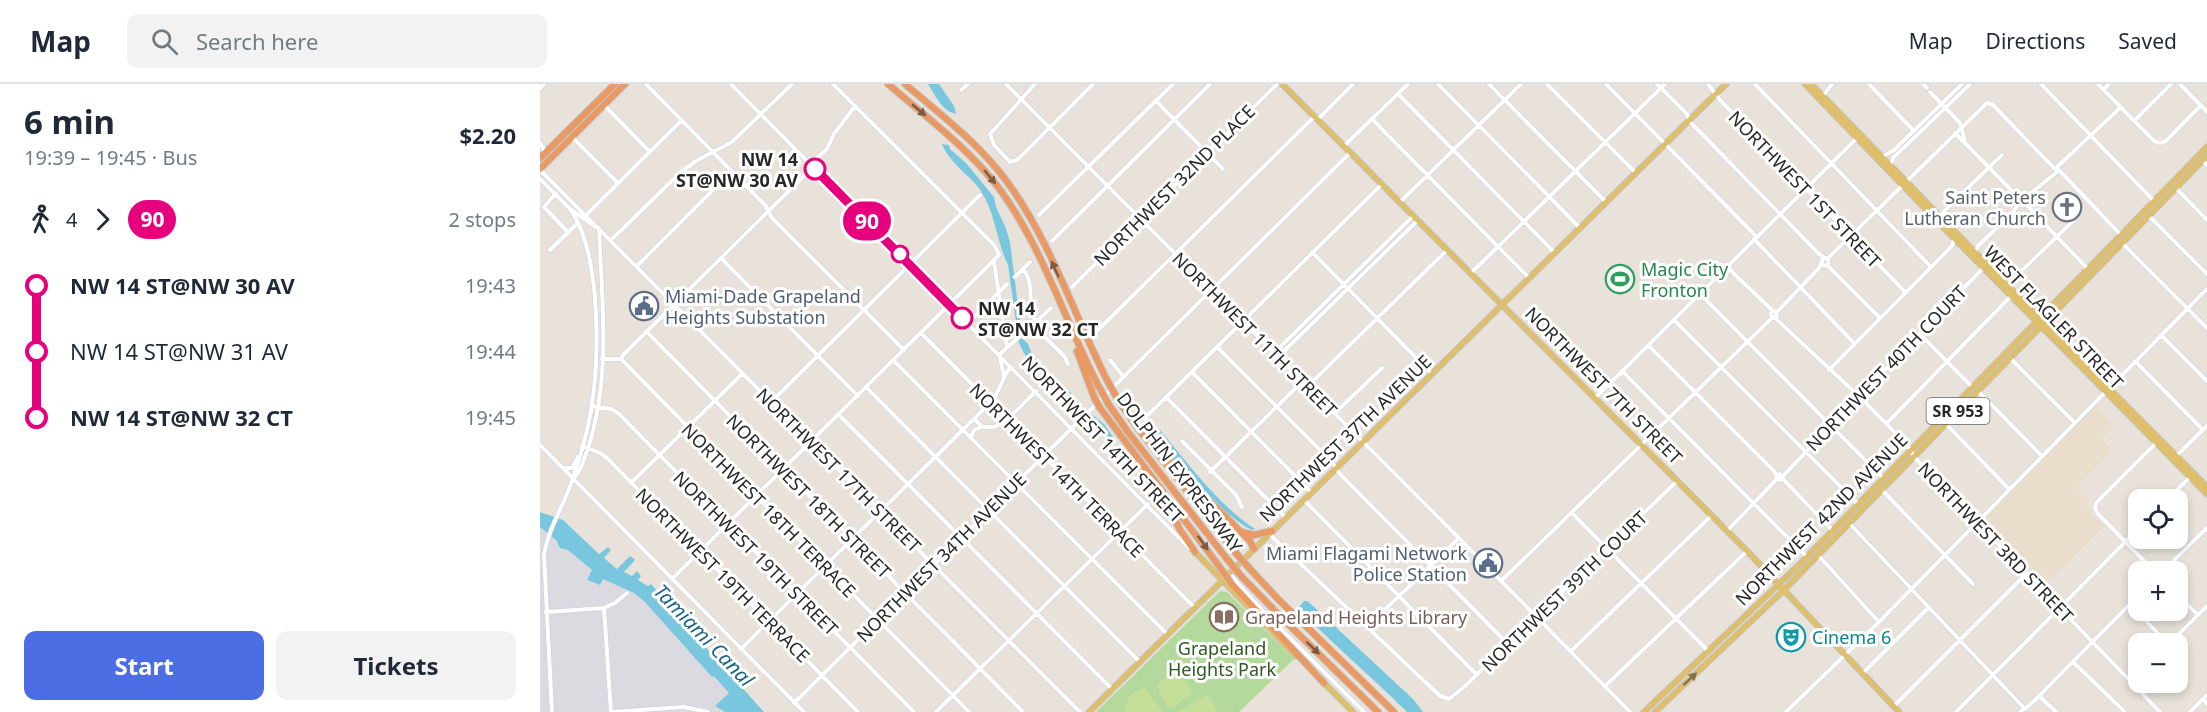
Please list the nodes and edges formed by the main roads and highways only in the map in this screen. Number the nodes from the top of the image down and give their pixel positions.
1 (615, 84) edge
2 (625, 84) edge
3 (888, 84) edge
4 (907, 84) edge
5 (1726, 84) edge
6 (1805, 84) edge
7 (1811, 84) edge
8 (1284, 85) edge
9 (605, 95) junction
10 (596, 103) junction
11 (604, 105) junction
12 (1828, 108) junction
13 (1839, 112) junction
14 (596, 113) junction
15 (572, 127) junction
16 (572, 137) junction
17 (1857, 138) junction
18 (1868, 143) junction
19 (2207, 147) edge
20 (540, 158) edge
21 (2206, 161) edge
22 (540, 171) edge
23 (2181, 174) junction
24 (1904, 183) junction
25 (2178, 186) junction
26 (2122, 234) junction
27 (2122, 243) junction
28 (1986, 266) junction
29 (2090, 271) junction
30 (1503, 304) junction
31 (1064, 314) junction
32 (2040, 322) junction
33 (1980, 379) junction
34 (2107, 390) junction
35 (1978, 391) junction
36 (1148, 441) junction
37 (2174, 457) junction
38 (2190, 477) junction
39 (2199, 479) junction
40 (2207, 487) edge
41 (1160, 488) junction
42 (2207, 494) edge
43 (1856, 506) junction
44 (1850, 523) junction
45 (1832, 530) junction
46 (1240, 532) junction
47 (1271, 532) junction
48 (1829, 544) junction
49 (1254, 549) junction
50 (1195, 552) joint
51 (1222, 580) junction
52 (1780, 584) junction
53 (1785, 589) junction
54 (1717, 644) junction
55 (1709, 652) junction
56 (1713, 658) junction
57 (1705, 665) junction
58 (1324, 683) junction
59 (1089, 712) edge
60 (1353, 712) edge
61 (1378, 712) edge
62 (1394, 712) edge
63 (1644, 712) edge
64 (1655, 712) edge
65 (1899, 712) edge

1 - 9 highway
2 - 11 highway
3 -> 31 highway, DOLPHIN EXPRESSWAY
36 -> 4 highway, DOLPHIN EXPRESSWAY, bridge
5 - 30 main road, NORTHWEST 37TH AVENUE
6 - 12 main road, WEST FLAGLER STREET
7 - 13 main road, WEST FLAGLER STREET
8 - 30 main road, NORTHWEST 7TH STREET
9 - 10 highway
9 - 11 highway
10 - 14 highway
10 - 15 highway
11 - 14 highway
12 - 13 main road
12 - 17 main road, WEST FLAGLER STREET
13 - 18 main road, WEST FLAGLER STREET
14 - 16 highway
15 - 16 highway
15 - 20 highway
16 - 22 highway
17 - 18 main road
17 - 24 main road, WEST FLAGLER STREET
18 - 24 main road, WEST FLAGLER STREET
19 - 23 main road
21 - 25 main road, SR 953
23 - 25 main road
23 - 26 main road
24 - 28 main road, WEST FLAGLER STREET
24 - 28 main road, WEST FLAGLER STREET
25 - 27 main road, SR 953
26 - 27 main road
26 - 29 main road
27 - 29 main road, SR 953
28 - 32 main road, WEST FLAGLER STREET
28 - 32 main road, WEST FLAGLER STREET
29 - 32 main road, SR 953
29 - 32 main road, SR 953
30 - 47 main road, NORTHWEST 37TH AVENUE
30 - 52 main road, NORTHWEST 7TH STREET
31 - 41 highway, bridge
31 -> 61 highway, DOLPHIN EXPRESSWAY, bridge
32 - 33 main road, NORTHWEST 42ND AVENUE / SR 953
32 - 34 main road, WEST FLAGLER STREET
32 - 35 main road, NORTHWEST 42ND AVENUE / SR 953
33 - 35 main road
33 - 43 main road, NORTHWEST 42ND AVENUE / SR 953
34 - 37 main road, WEST FLAGLER STREET
34 - 37 main road, WEST FLAGLER STREET
35 - 44 main road, NORTHWEST 42ND AVENUE / SR 953
36 - 46 highway
36 - 62 highway, DOLPHIN EXPRESSWAY, bridge
37 - 38 main road, WEST FLAGLER STREET
37 - 39 main road, WEST FLAGLER STREET
38 - 39 main road
38 - 42 main road, WEST FLAGLER STREET
39 - 40 main road, WEST FLAGLER STREET
41 - 50 highway
41 -> 58 highway, bridge
43 - 44 main road
43 - 45 main road, NORTHWEST 42ND AVENUE / SR 953
44 - 48 main road, NORTHWEST 42ND AVENUE / SR 953
45 - 48 main road
45 - 52 main road, NORTHWEST 42ND AVENUE / SR 953
46 - 47 highway
46 - 49 highway
47 - 49 main road, NORTHWEST 37TH AVENUE
48 - 53 main road, NORTHWEST 42ND AVENUE / SR 953
49 - 51 main road, NORTHWEST 37TH AVENUE
50 - 51 main road, NORTHWEST 14TH STREET
51 - 58 main road, NORTHWEST 14TH STREET
51 - 59 main road, NORTHWEST 37TH AVENUE
52 - 53 main road, NORTHWEST 7TH STREET
52 - 54 main road, NORTHWEST 42ND AVENUE / SR 953
53 - 56 main road, NORTHWEST 42ND AVENUE / SR 953
53 - 65 main road, NORTHWEST 7TH STREET
54 - 55 main road, NORTHWEST 42ND AVENUE / SR 953
54 - 56 main road
55 - 57 main road
55 - 63 main road, NORTHWEST 42ND AVENUE / SR 953
56 - 57 main road, NORTHWEST 42ND AVENUE / SR 953
64 -> 57 main road, NORTHWEST 42ND AVENUE / SR 953
58 - 60 main road, NORTHWEST 14TH STREET

